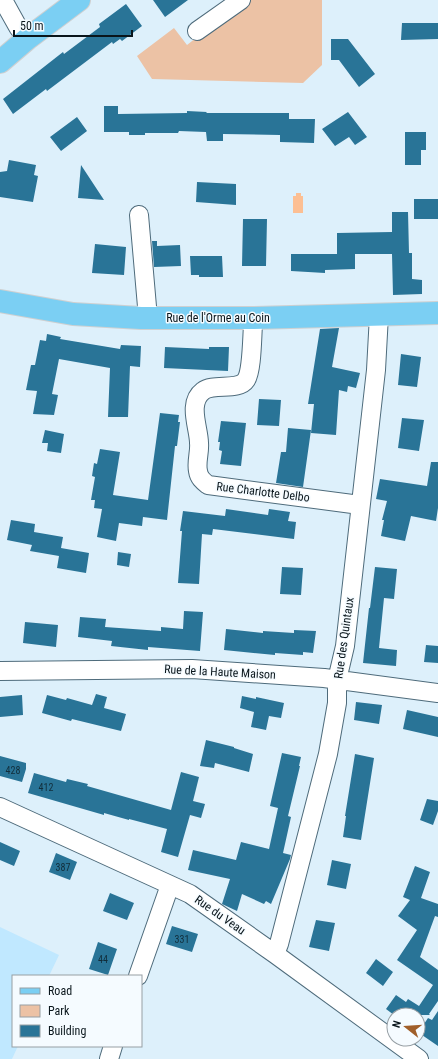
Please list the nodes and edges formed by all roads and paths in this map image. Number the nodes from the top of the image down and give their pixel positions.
1 (3, 0) edge
2 (79, 0) edge
3 (241, 0) edge
4 (197, 31) dead end
5 (27, 39) junction
6 (0, 62) edge
7 (139, 215) dead end
8 (0, 301) edge
9 (438, 313) edge
10 (379, 315) junction
11 (148, 318) junction
12 (252, 318) junction
13 (360, 505) junction
14 (0, 671) edge
15 (337, 680) junction
16 (438, 693) edge
17 (0, 807) edge
18 (170, 885) junction
19 (275, 954) junction
20 (138, 975) edge
21 (114, 1047) edge
22 (109, 1059) edge
23 (419, 1059) edge

1 - 5 street
2 - 5 main road
3 - 4 street
5 - 6 main road
7 - 11 street
8 - 11 main road, Rue de l'Orme au Coin
9 - 10 main road, Rue de l'Orme au Coin
10 - 12 main road, Rue de l'Orme au Coin
10 - 13 street, Rue des Quintaux
11 - 12 main road, Rue de l'Orme au Coin
12 - 13 street, Rue Charlotte Delbo
13 - 15 street, Rue des Quintaux
14 - 15 street, Rue de la Haute Maison
15 - 16 street, Rue de la Haute Maison
15 - 19 street, Rue des Quintaux
17 - 18 street, Rue du Veau
18 - 19 street, Rue du Veau
18 - 20 street
19 - 23 street, Rue du Veau
21 - 22 street

